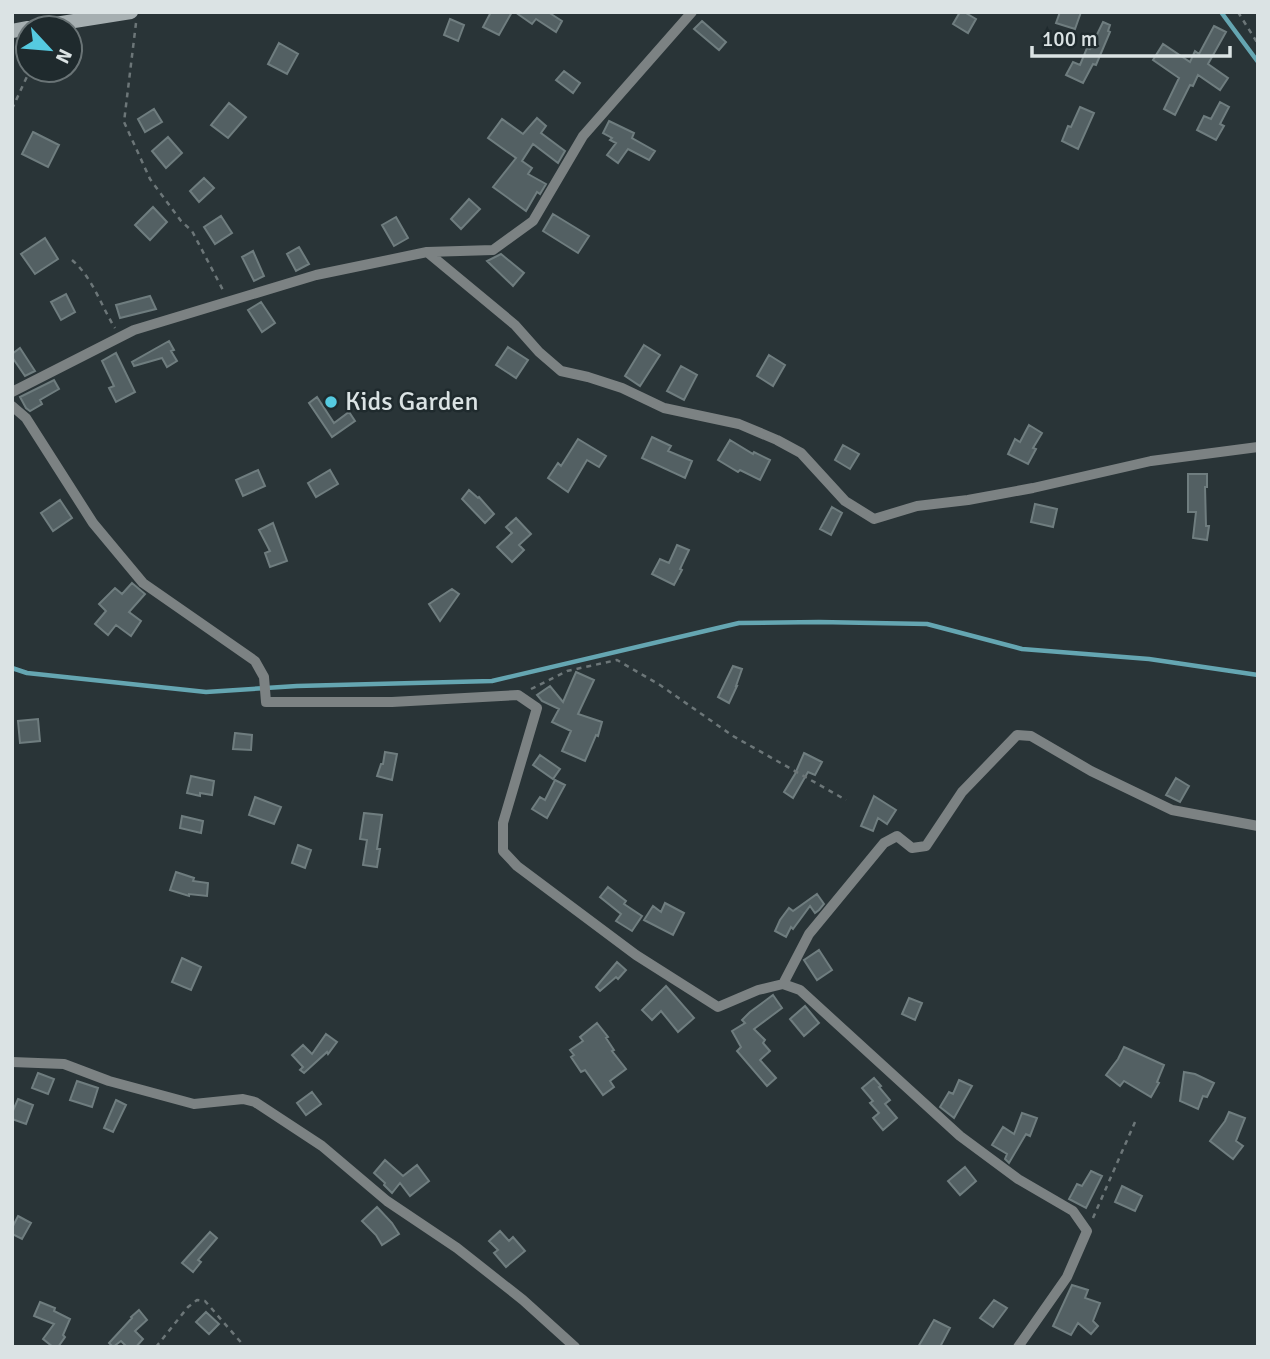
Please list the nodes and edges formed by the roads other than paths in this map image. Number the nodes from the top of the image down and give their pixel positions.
1 (131, 12) edge
2 (692, 12) edge
3 (84, 19) edge
4 (427, 252) junction
5 (12, 392) edge
6 (12, 406) edge
7 (1258, 447) edge
8 (1258, 826) edge
9 (783, 984) junction
10 (12, 1062) edge
11 (575, 1347) edge
12 (1018, 1347) edge

1 - 3 street
2 - 4 street
4 - 5 street
4 - 7 street
6 - 9 street
8 - 9 street
9 - 12 street
10 - 11 street

